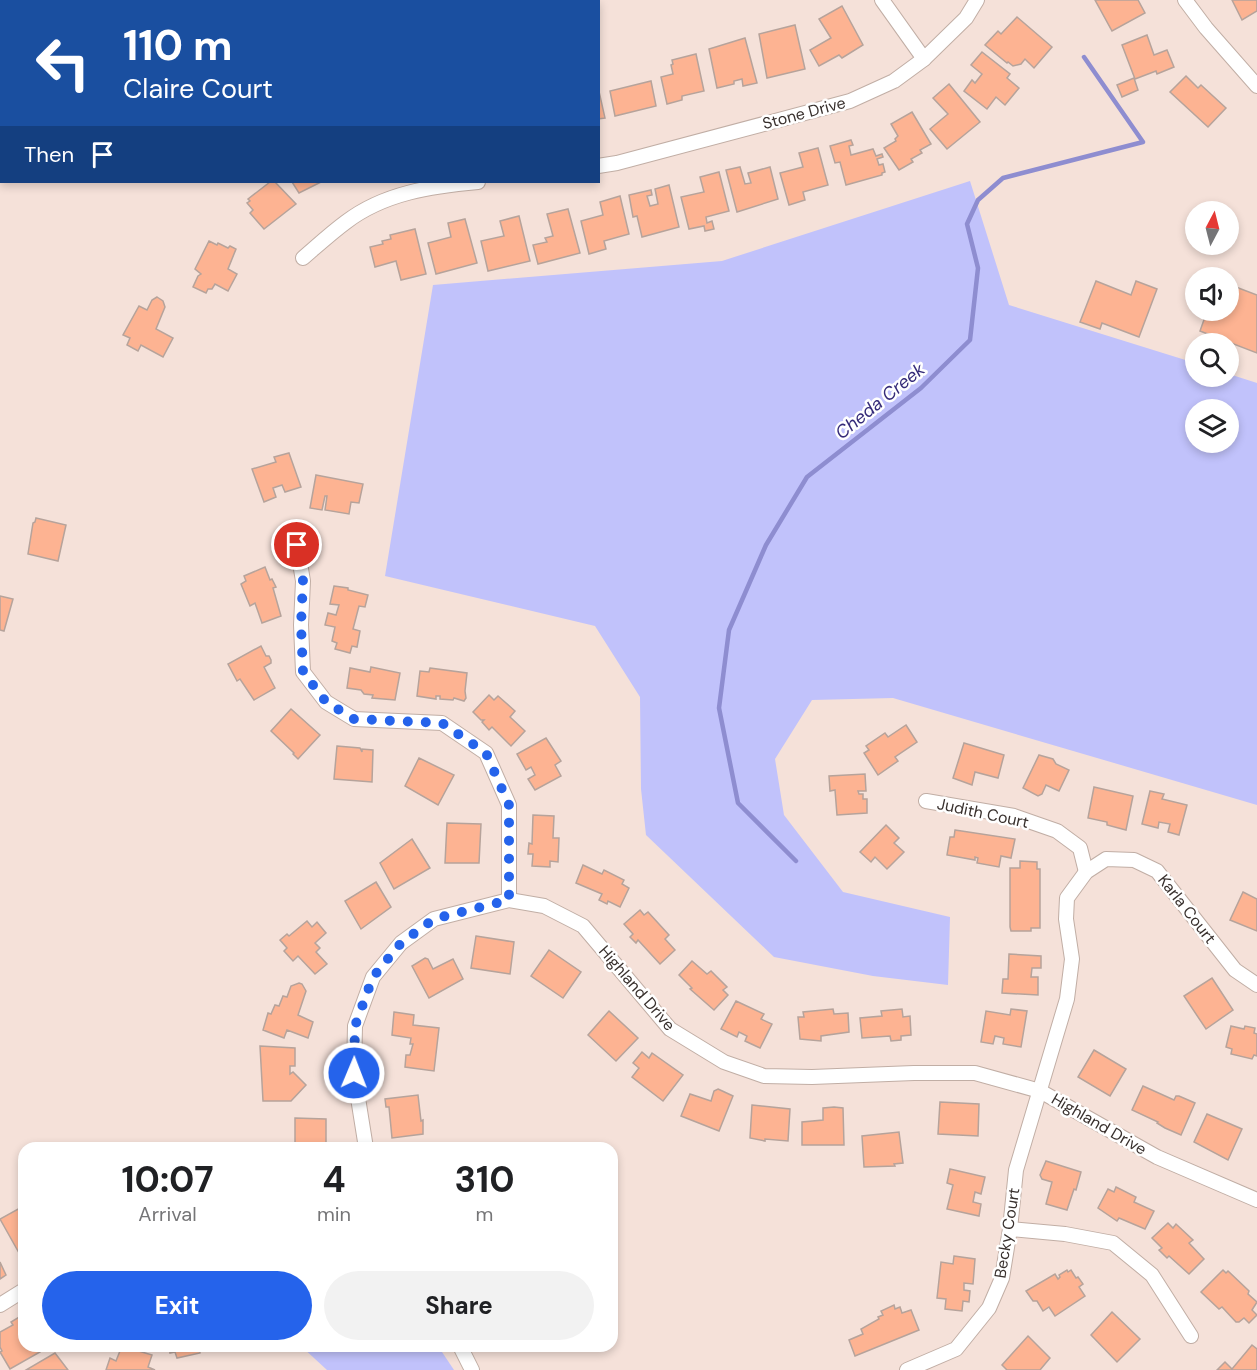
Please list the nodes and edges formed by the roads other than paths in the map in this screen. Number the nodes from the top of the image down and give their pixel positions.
1 (882, 0) edge
2 (977, 0) edge
3 (1185, 0) edge
4 (924, 59) junction
5 (1257, 86) edge
6 (600, 166) edge
7 (467, 183) edge
8 (303, 258) dead end
9 (297, 545) dead end
10 (926, 801) dead end
11 (1086, 872) junction
12 (509, 900) junction
13 (1257, 985) edge
14 (1040, 1091) junction
15 (365, 1142) edge
16 (1257, 1200) edge
17 (1010, 1229) junction
18 (18, 1294) edge
19 (0, 1305) edge
20 (1191, 1336) dead end
21 (463, 1352) edge
22 (472, 1370) edge
23 (907, 1370) edge

1 - 4 street
2 - 4 street, Stone Drive
3 - 5 street
4 - 6 street, Stone Drive
7 - 8 street
9 - 12 street
10 - 11 street, Judith Court
11 - 13 street, Karla Court
11 - 14 street, Karla Court
12 - 14 street, Highland Drive
12 - 15 street, Highland Drive
14 - 16 street, Highland Drive
14 - 17 street, Becky Court
17 - 20 street
17 - 23 street, Becky Court
18 - 19 street
21 - 22 street

